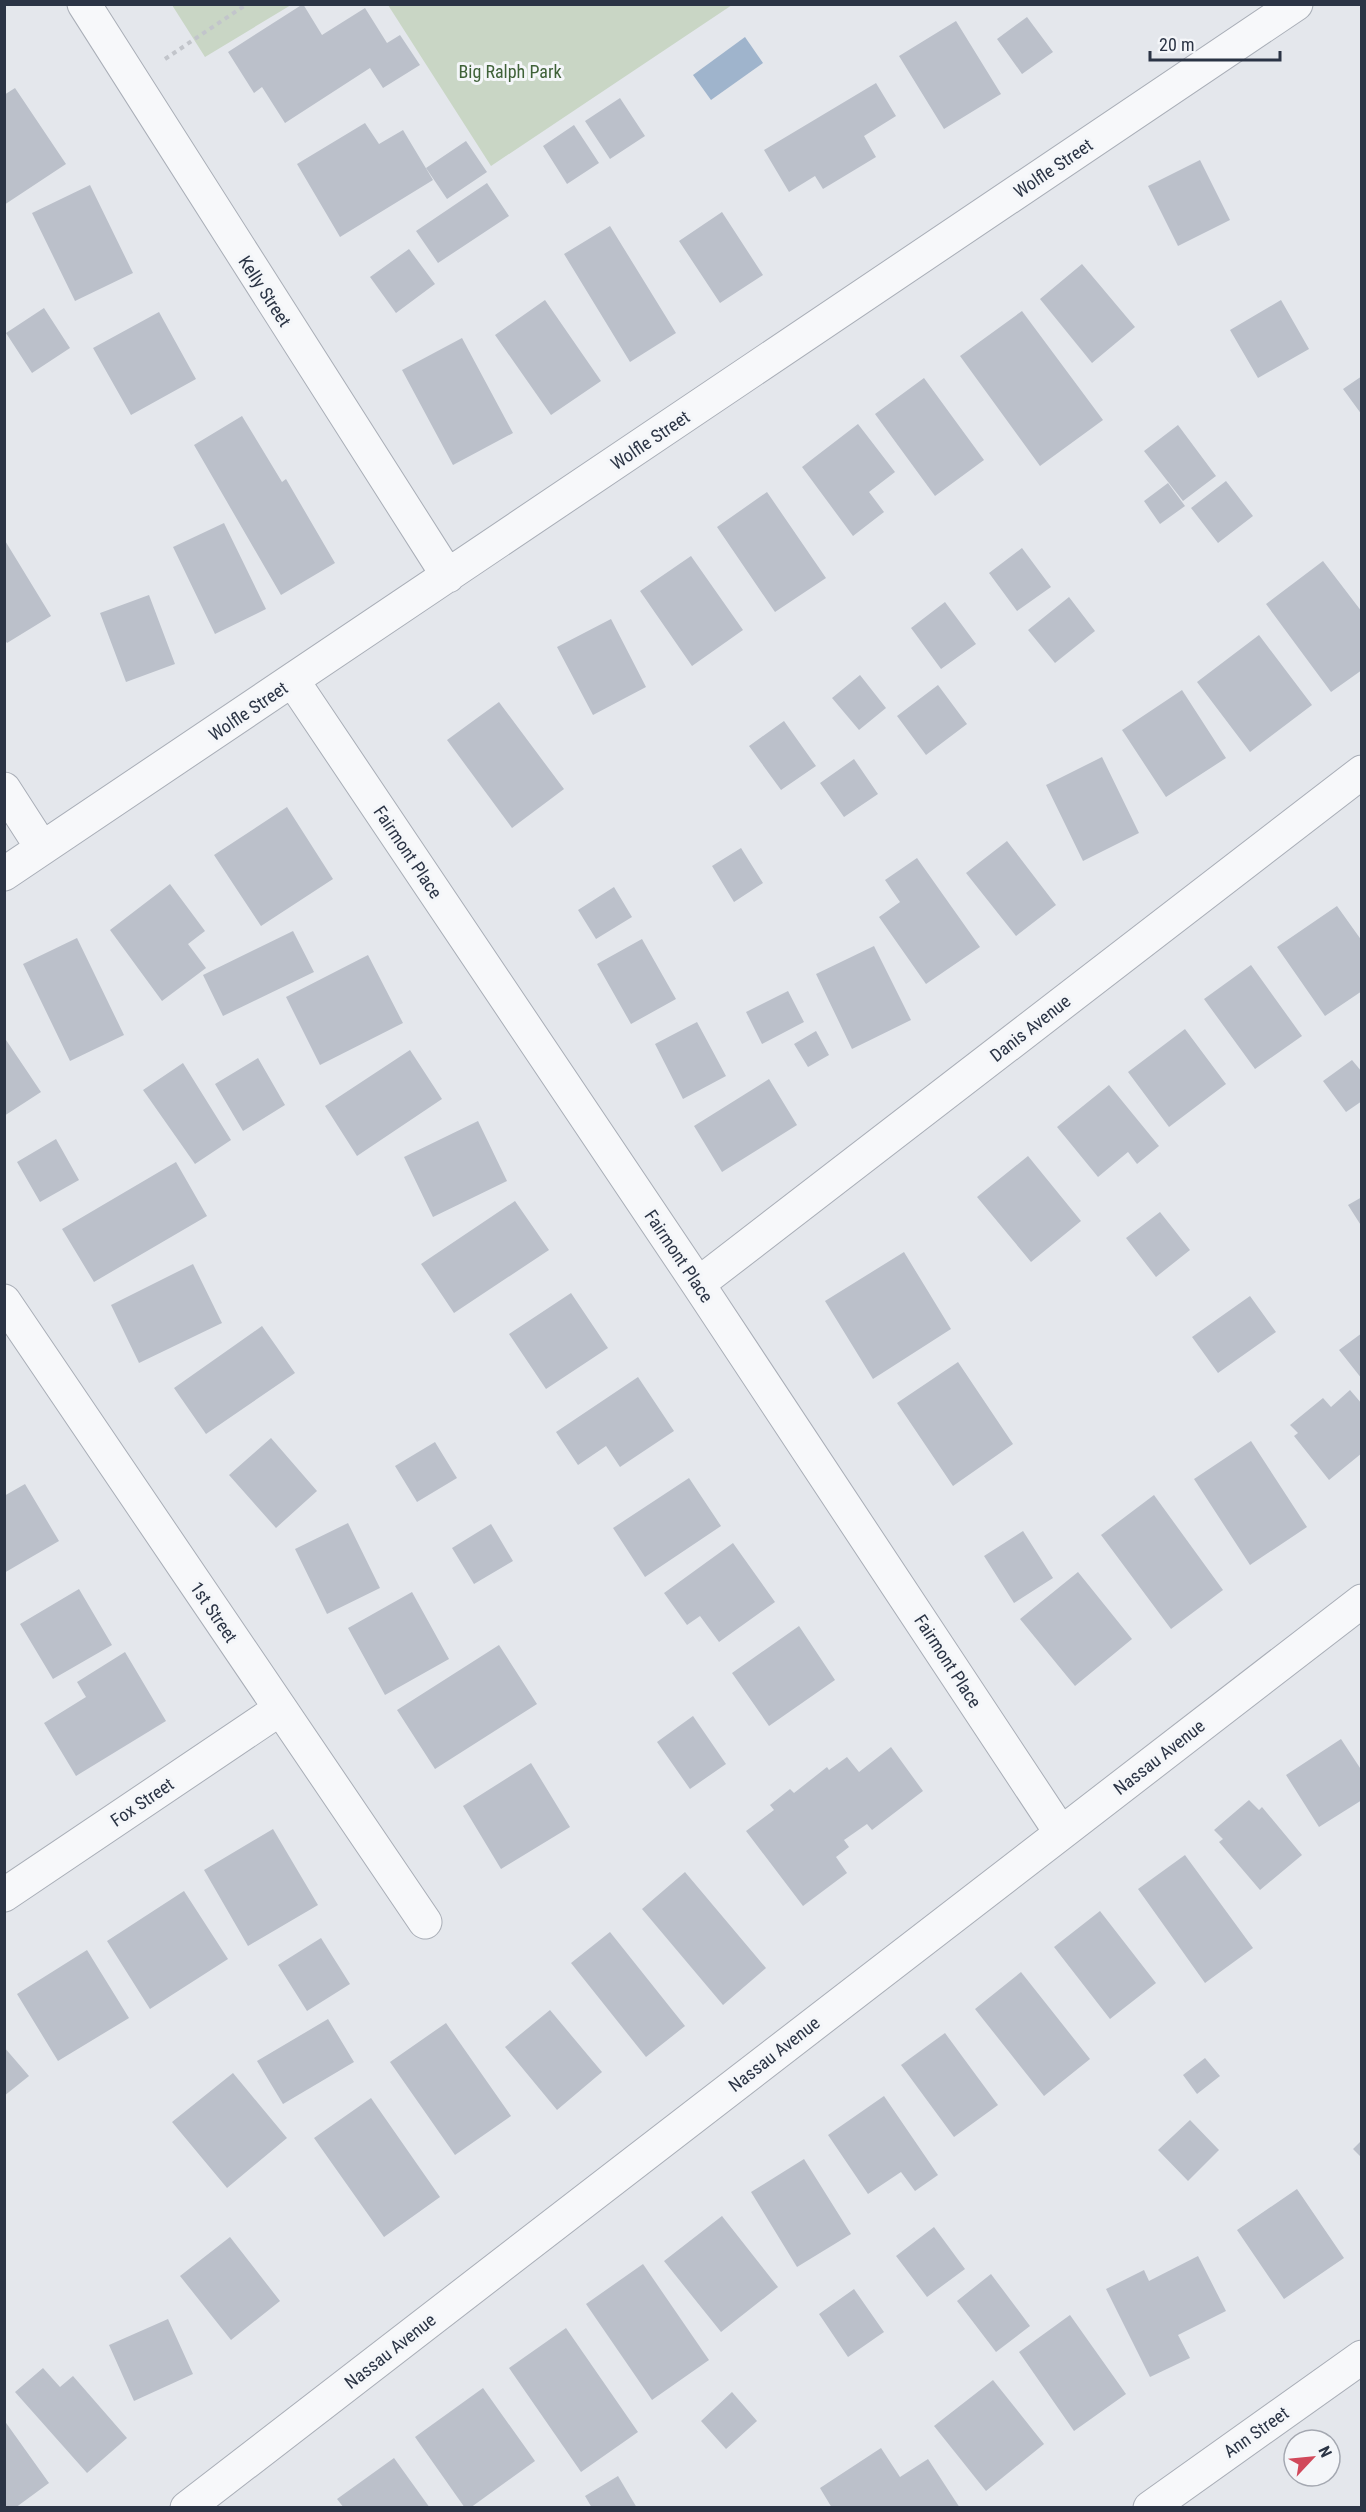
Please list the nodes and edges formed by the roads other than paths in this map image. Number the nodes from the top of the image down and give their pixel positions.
1 (84, 4) edge
2 (1296, 4) edge
3 (448, 576) junction
4 (293, 681) junction
5 (1362, 772) edge
6 (4, 789) edge
7 (42, 848) junction
8 (4, 874) edge
9 (698, 1284) junction
10 (4, 1300) edge
11 (1362, 1601) edge
12 (280, 1709) junction
13 (1061, 1833) junction
14 (4, 1895) edge
15 (425, 1922) dead end
16 (1362, 2357) edge
17 (187, 2508) edge
18 (1150, 2508) edge

1 - 3 street, Kelly Street
2 - 3 street, Wolfle Street
3 - 4 street, Wolfle Street
4 - 7 street, Wolfle Street
4 - 9 street, Fairmont Place
5 - 9 street, Danis Avenue
6 - 7 street
7 - 8 street, Wolfle Street
9 - 13 street, Fairmont Place
10 - 12 street, 1st Street
11 - 13 street, Nassau Avenue
12 - 14 street, Fox Street
12 - 15 street, 1st Street
13 - 17 street, Nassau Avenue
16 - 18 street, Ann Street

